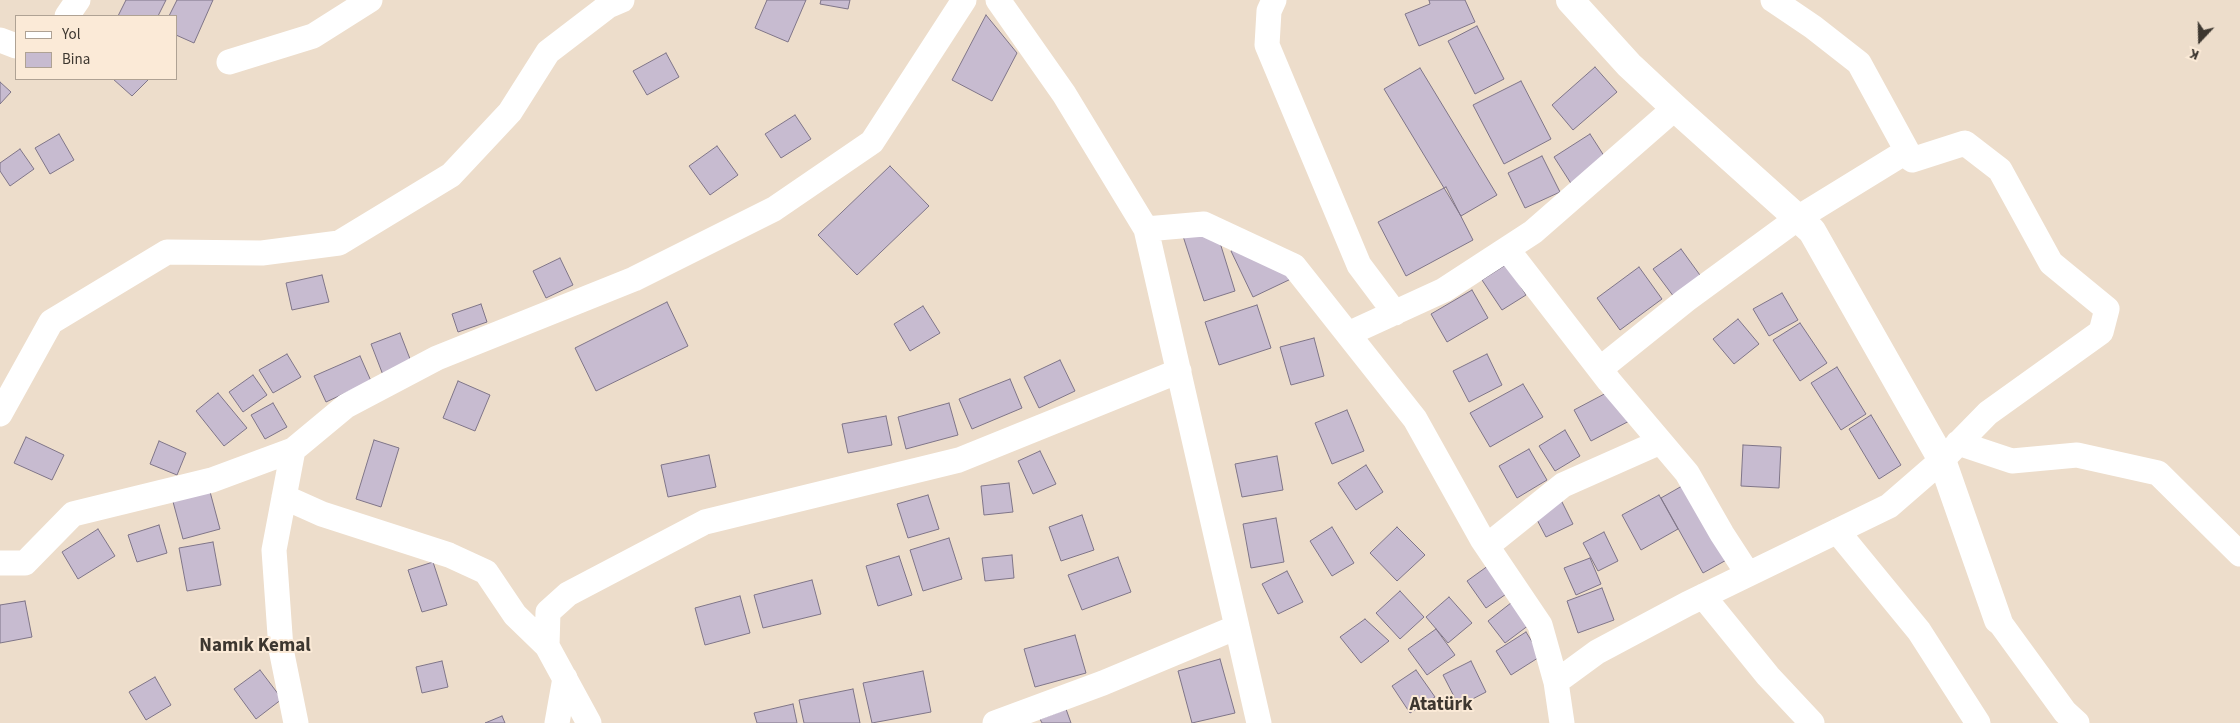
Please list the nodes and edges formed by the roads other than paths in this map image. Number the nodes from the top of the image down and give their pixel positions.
1 (78, 0) edge
2 (370, 0) edge
3 (622, 0) edge
4 (964, 0) edge
5 (998, 0) edge
6 (1274, 0) edge
7 (1570, 0) edge
8 (1773, 0) edge
9 (68, 15) edge
10 (0, 40) edge
11 (15, 46) edge
12 (229, 62) dead end
13 (1675, 108) junction
14 (1908, 151) junction
15 (1798, 218) junction
16 (1146, 229) junction
17 (1507, 249) junction
18 (1395, 313) junction
19 (1348, 334) junction
20 (1600, 369) junction
21 (1179, 371) junction
22 (0, 414) edge
23 (1660, 442) junction
24 (293, 450) junction
25 (1950, 452) junction
26 (284, 497) junction
27 (1837, 531) junction
28 (1487, 546) junction
29 (2240, 554) edge
30 (0, 563) edge
31 (1748, 574) junction
32 (1703, 596) junction
33 (1998, 620) joint
34 (1237, 627) junction
35 (547, 646) junction
36 (565, 678) junction
37 (1556, 682) junction
38 (296, 723) edge
39 (557, 723) edge
40 (589, 723) edge
41 (995, 723) edge
42 (1259, 723) edge
43 (1562, 723) edge
44 (1812, 723) edge
45 (1978, 723) edge
46 (2077, 723) edge

1 - 9 street
2 - 12 street
3 - 22 street
4 - 24 street
5 - 16 street
6 - 18 street
7 - 13 main road
8 - 14 street
10 - 11 street
13 - 15 main road
13 - 17 street
14 - 15 street
14 - 25 street
15 - 20 street
15 - 25 main road
16 - 19 street
16 - 21 street
17 - 18 street
17 - 20 street
18 - 19 street
19 - 28 street
20 - 23 street
21 - 34 street
21 - 35 street
23 - 28 street
23 - 31 street
24 - 26 street
24 - 30 street
25 - 27 street
25 - 29 street
25 - 33 main road
26 - 35 street
26 - 38 street
27 - 31 street
27 - 45 street
28 - 37 street
31 - 32 street
32 - 37 street
32 - 44 street
33 - 46 street
34 - 41 street
34 - 42 street
35 - 36 street
36 - 39 street
36 - 40 street
37 - 43 street

